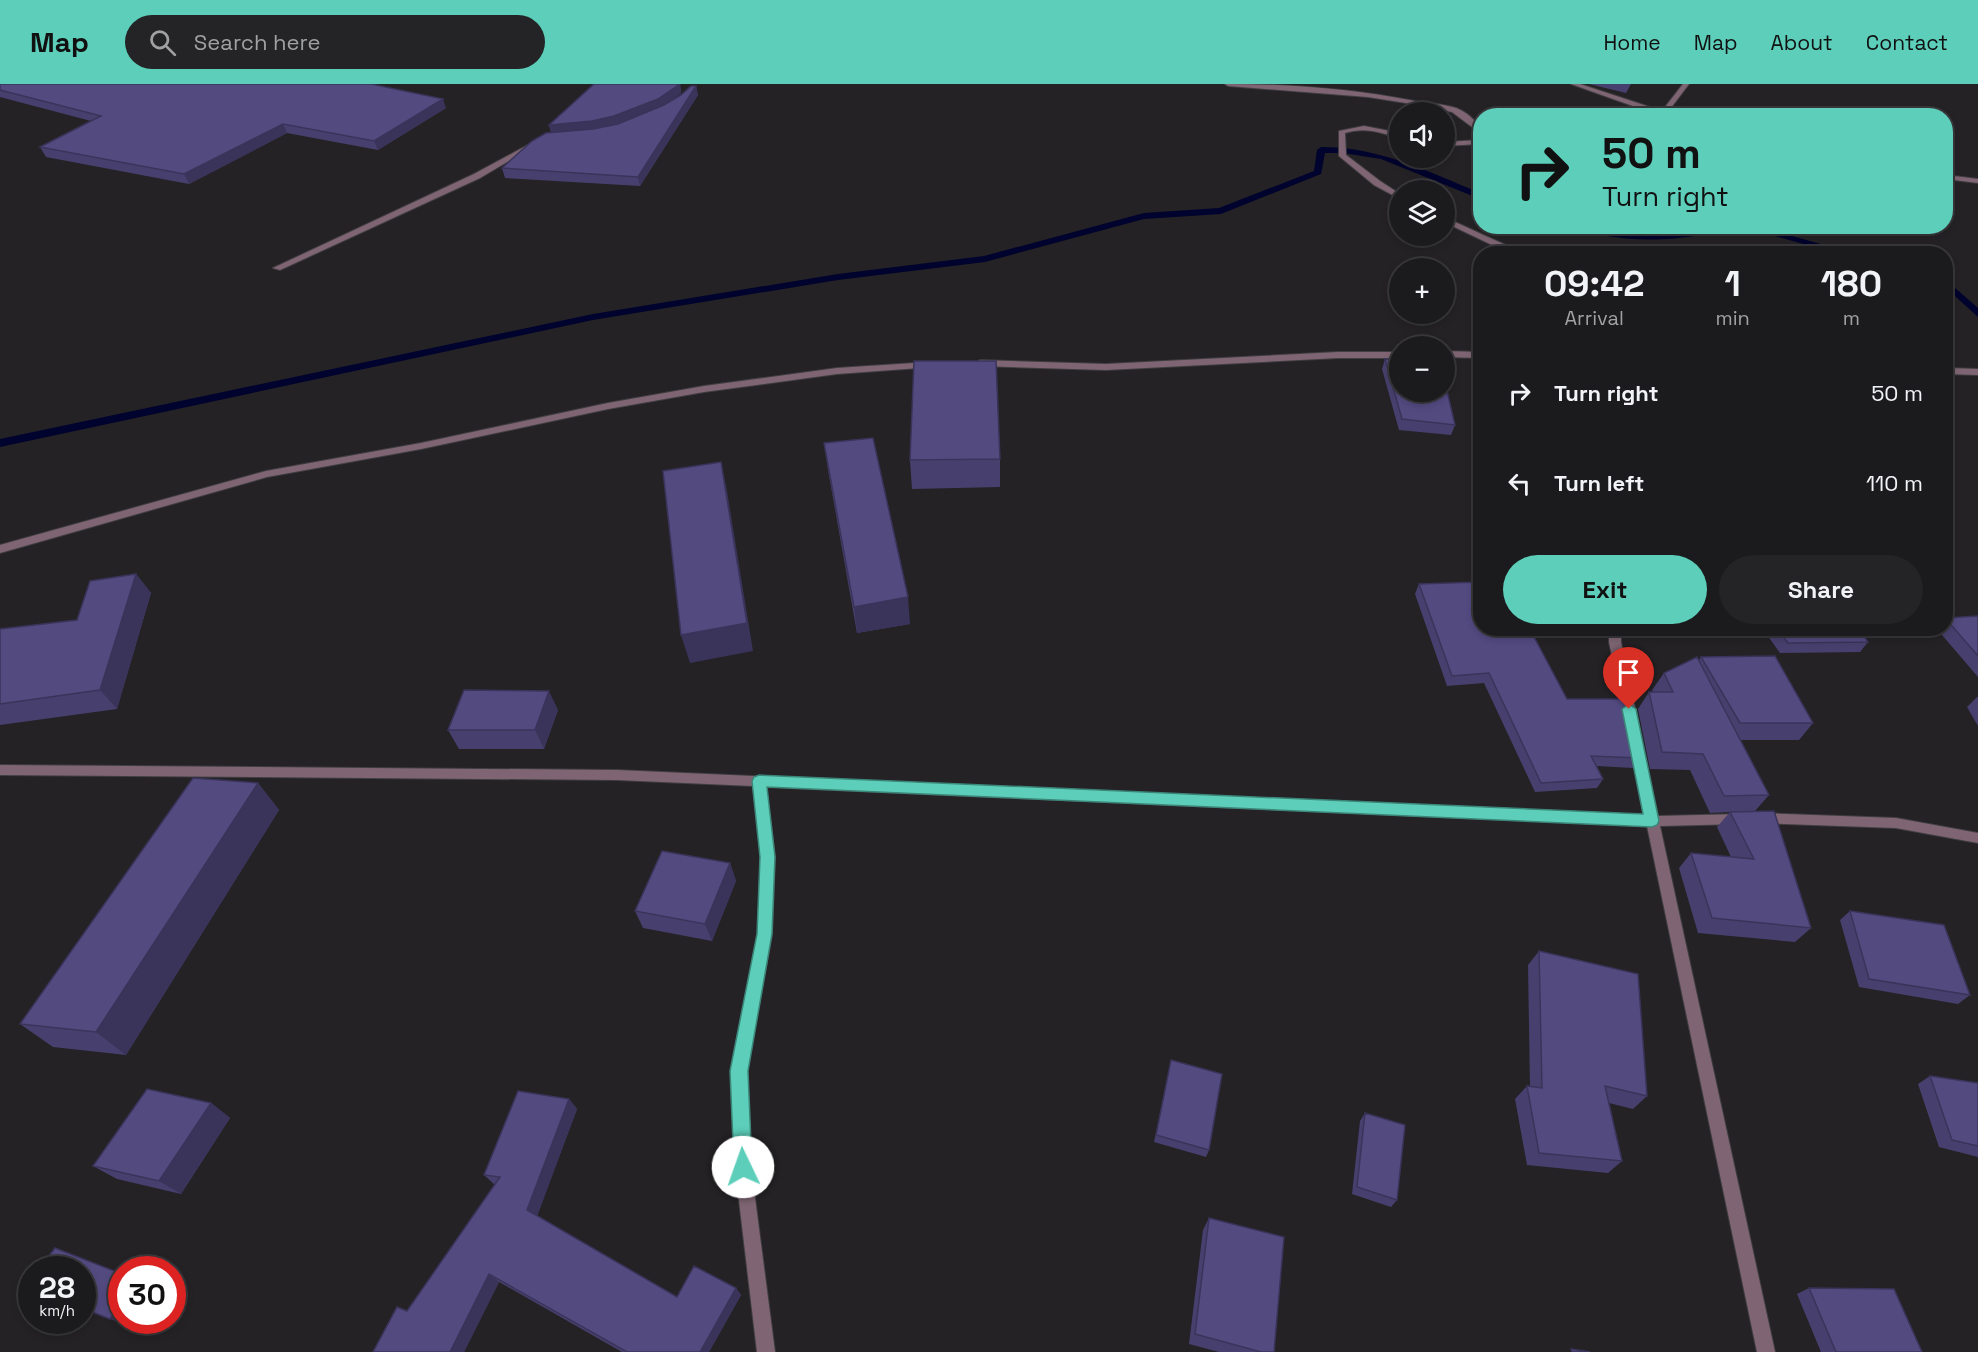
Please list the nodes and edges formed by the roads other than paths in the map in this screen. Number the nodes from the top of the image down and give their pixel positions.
1 (1228, 84) edge
2 (1574, 84) edge
3 (1686, 84) edge
4 (1249, 85) edge
5 (1644, 108) edge
6 (1670, 108) edge
7 (1473, 122) edge
8 (1389, 132) edge
9 (546, 138) edge
10 (1473, 142) edge
11 (1455, 143) edge
12 (1953, 178) edge
13 (1978, 181) edge
14 (1389, 190) edge
15 (1455, 224) edge
16 (1473, 233) edge
17 (1476, 234) edge
18 (1501, 246) edge
19 (277, 268) dead end
20 (1455, 354) edge
21 (1389, 355) edge
22 (1473, 355) edge
23 (971, 363) edge
24 (937, 365) edge
25 (1953, 371) edge
26 (1978, 372) edge
27 (0, 549) edge
28 (1615, 636) edge
29 (0, 770) edge
30 (759, 781) junction
31 (1652, 821) junction
32 (1978, 838) edge
33 (766, 1352) edge
34 (1766, 1352) edge

1 - 4 street
2 - 5 street
3 - 6 street
4 - 7 street
8 - 14 street
9 - 19 street
10 - 11 street
12 - 13 street
15 - 16 street
17 - 18 street
20 - 22 street
21 - 23 street
24 - 27 street
25 - 26 street
28 - 31 street
29 - 30 street
30 - 31 street
30 - 33 street
31 - 32 street
31 - 34 street

